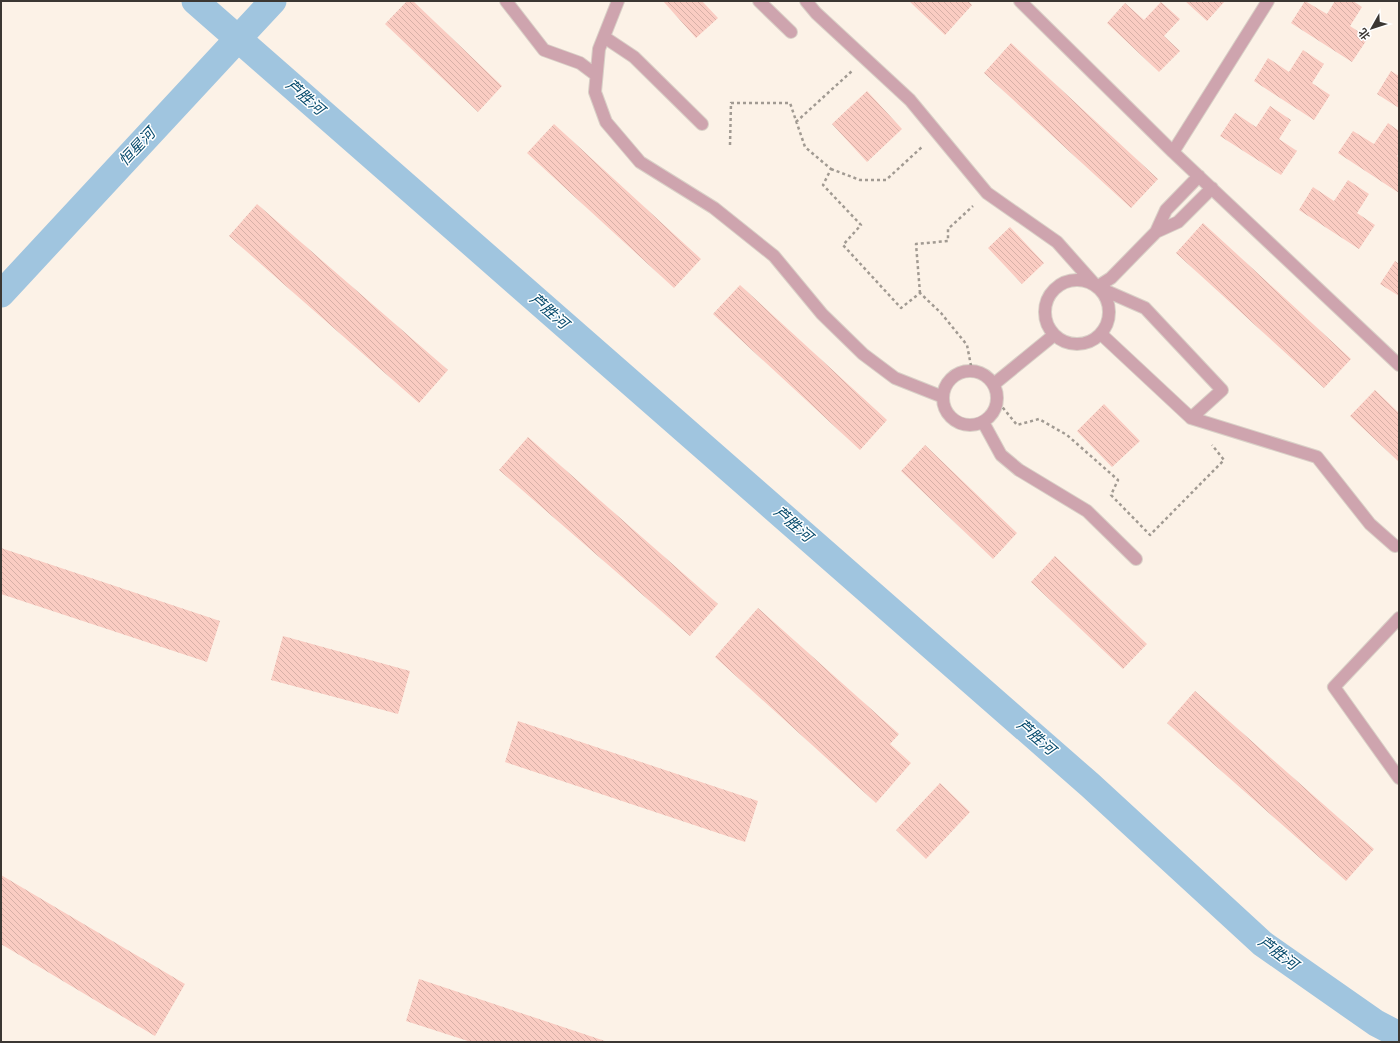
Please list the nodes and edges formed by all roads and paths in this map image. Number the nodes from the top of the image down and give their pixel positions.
1 (506, 1) edge
2 (618, 1) edge
3 (759, 1) edge
4 (806, 1) edge
5 (1020, 1) edge
6 (1268, 1) edge
7 (791, 32) dead end
8 (604, 37) junction
9 (864, 59) junction
10 (596, 75) junction
11 (796, 122) junction
12 (702, 124) dead end
13 (937, 132) junction
14 (730, 145) dead end
15 (1173, 152) junction
16 (831, 169) junction
17 (1199, 176) junction
18 (1212, 188) junction
19 (987, 193) junction
20 (1156, 232) junction
21 (1097, 287) junction
22 (920, 293) junction
23 (1101, 334) junction
24 (1054, 335) junction
25 (1399, 366) edge
26 (972, 371) junction
27 (994, 384) junction
28 (943, 397) junction
29 (997, 401) junction
30 (1191, 418) junction
31 (983, 422) junction
32 (1395, 546) dead end
33 (1136, 559) dead end
34 (1399, 618) edge
35 (1399, 778) edge

1 - 10 lane
2 - 8 lane
3 - 7 lane
4 - 9 lane
5 - 15 lane
6 - 15 lane
8 - 10 lane
8 - 12 lane
9 - 11 path
9 - 13 lane
10 - 28 lane
11 - 14 path
11 - 16 path
13 - 16 path
13 - 19 lane
15 - 17 lane
16 - 22 path
17 - 18 lane
17 - 20 lane
18 - 20 lane
18 - 25 lane
19 - 21 lane
19 - 22 path
20 - 21 lane
21 - 23 lane
21 - 24 lane
21 - 30 lane
22 - 26 path
23 - 24 lane
23 - 30 lane
24 - 27 lane
26 - 27 lane
26 - 28 lane
27 - 29 lane
28 - 31 lane
29 - 30 path
29 - 31 lane
30 - 32 lane
31 - 33 lane
34 - 35 lane

